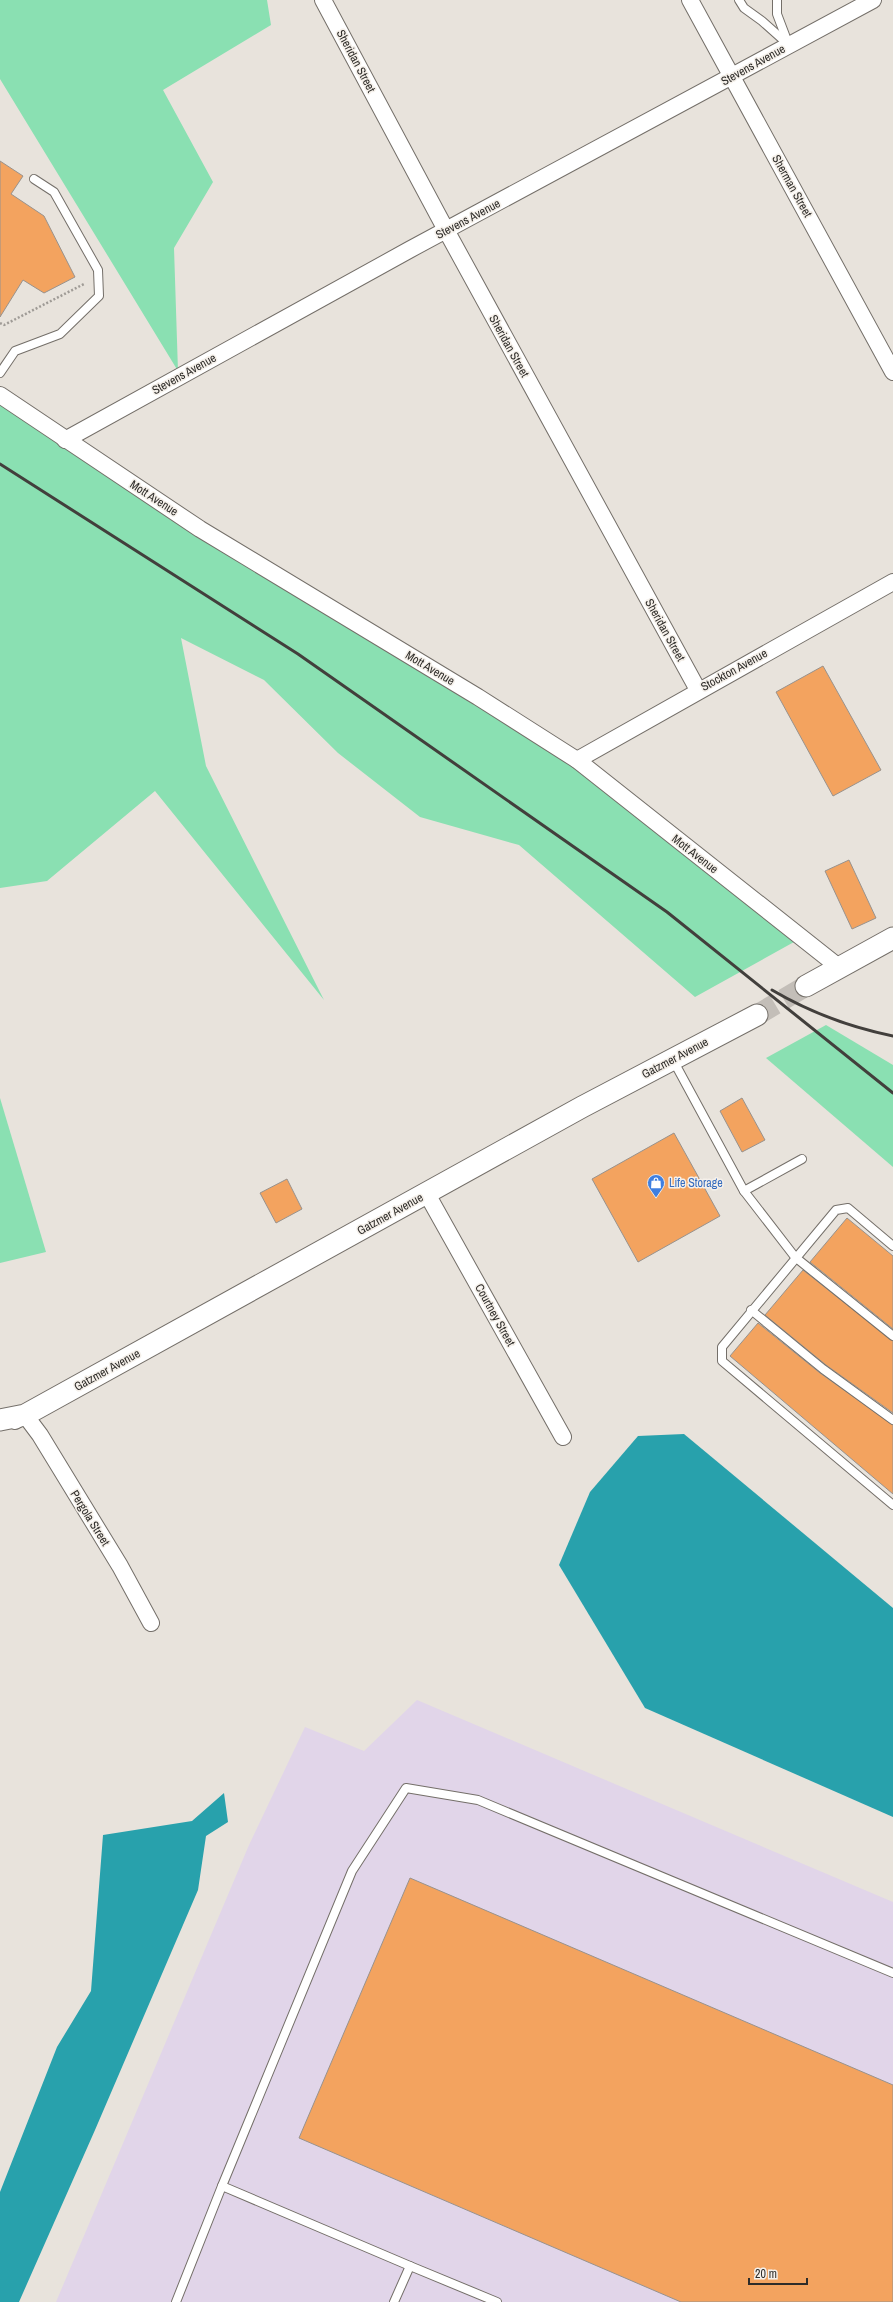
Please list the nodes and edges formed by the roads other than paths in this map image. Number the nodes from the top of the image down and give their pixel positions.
1 (323, 0) edge
2 (690, 0) edge
3 (739, 0) edge
4 (777, 0) edge
5 (872, 0) edge
6 (789, 45) junction
7 (732, 76) junction
8 (34, 179) dead end
9 (446, 230) junction
10 (893, 372) edge
11 (0, 374) edge
12 (0, 395) edge
13 (65, 440) junction
14 (893, 582) edge
15 (698, 690) junction
16 (577, 760) junction
17 (893, 938) edge
18 (840, 968) junction
19 (806, 986) tunnel mouth
20 (757, 1015) tunnel mouth
21 (672, 1060) junction
22 (802, 1159) dead end
23 (744, 1191) junction
24 (427, 1194) junction
25 (893, 1246) edge
26 (795, 1257) junction
27 (751, 1310) junction
28 (893, 1336) edge
29 (26, 1415) junction
30 (0, 1420) edge
31 (893, 1420) edge
32 (0, 1430) edge
33 (563, 1437) dead end
34 (893, 1505) edge
35 (151, 1623) dead end
36 (893, 1973) edge
37 (222, 2186) junction
38 (410, 2266) junction
39 (176, 2302) edge
40 (394, 2302) edge
41 (497, 2302) edge

1 - 9 street, Sheridan Street
2 - 7 street, Sherman Street
3 - 6 lane
4 - 6 lane
5 - 6 street, Stevens Avenue
6 - 7 street, Stevens Avenue
7 - 9 street, Stevens Avenue
7 - 10 street, Sherman Street
8 - 11 lane
9 - 13 street, Stevens Avenue
9 - 15 street, Sheridan Street
12 - 13 street, Mott Avenue
13 - 16 street, Mott Avenue
14 - 15 street, Stockton Avenue
15 - 16 street, Stockton Avenue
16 - 18 street, Mott Avenue
17 - 18 street
18 - 19 street
20 - 21 street, Gatzmer Avenue
21 - 23 lane
21 - 24 street, Gatzmer Avenue
22 - 23 lane
23 - 26 lane
24 - 29 street, Gatzmer Avenue
24 - 33 street, Courtney Street
25 - 26 lane
26 - 27 lane
26 - 28 lane
27 - 31 lane
27 - 34 lane
29 - 30 street, Gatzmer Avenue
29 - 32 street
29 - 35 street, Pergola Street
36 - 37 lane
37 - 38 lane
37 - 39 lane
38 - 40 lane
38 - 41 lane

